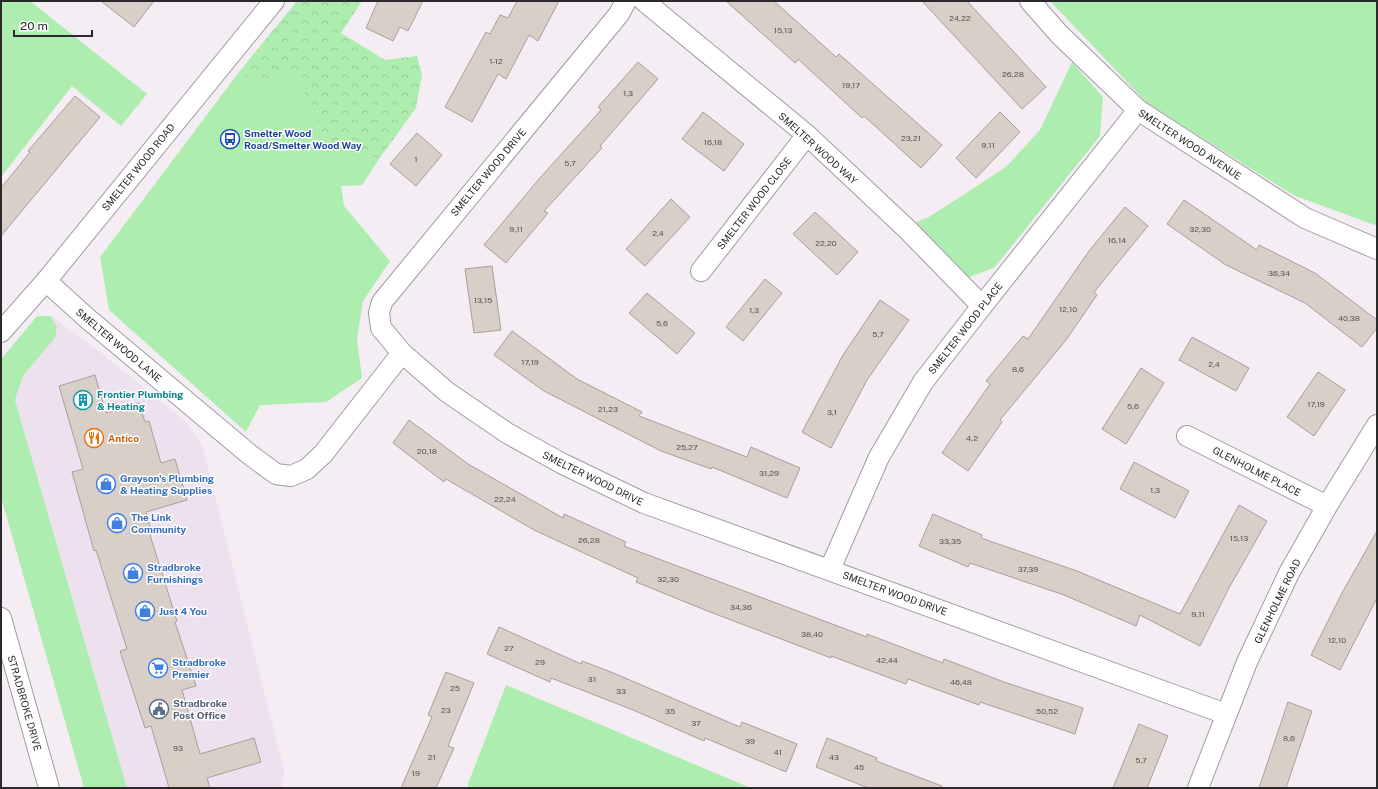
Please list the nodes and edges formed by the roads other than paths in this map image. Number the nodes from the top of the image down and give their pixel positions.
1 (274, 1) edge
2 (626, 1) edge
3 (644, 1) edge
4 (1030, 1) edge
5 (1138, 110) junction
6 (807, 135) junction
7 (1377, 249) edge
8 (701, 271) dead end
9 (46, 281) junction
10 (982, 306) junction
11 (1, 332) edge
12 (402, 353) junction
13 (1377, 425) edge
14 (1187, 436) dead end
15 (1327, 506) junction
16 (830, 570) junction
17 (1, 618) edge
18 (1226, 714) junction
19 (49, 788) edge
20 (1198, 788) edge

1 - 9 street, SMELTER WOOD ROAD
2 - 12 street, SMELTER WOOD DRIVE
3 - 6 street, SMELTER WOOD WAY
4 - 5 street, SMELTER WOOD AVENUE
5 - 7 street, SMELTER WOOD AVENUE
5 - 10 street, SMELTER WOOD PLACE
6 - 8 street, SMELTER WOOD CLOSE
6 - 10 street, SMELTER WOOD WAY
9 - 11 street, SMELTER WOOD ROAD
9 - 12 street, SMELTER WOOD LANE
10 - 16 street, SMELTER WOOD PLACE
12 - 16 street, SMELTER WOOD DRIVE
13 - 15 street, GLENHOLME ROAD
14 - 15 street, GLENHOLME PLACE
15 - 18 street, GLENHOLME ROAD
16 - 18 street, SMELTER WOOD DRIVE
17 - 19 street, STRADBROKE DRIVE
18 - 20 street, GLENHOLME ROAD

